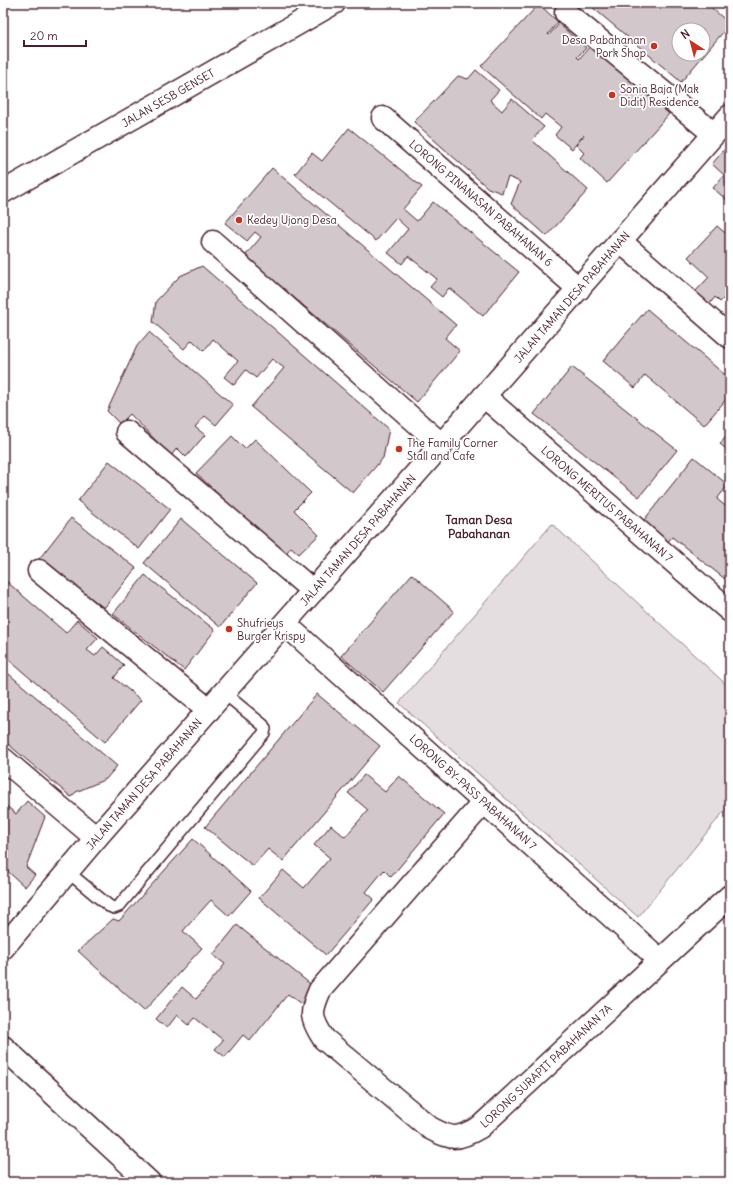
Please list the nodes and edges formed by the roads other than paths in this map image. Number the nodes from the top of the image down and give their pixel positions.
1 (334, 3) edge
2 (566, 13) dead end
3 (730, 116) edge
4 (383, 118) dead end
5 (714, 134) junction
6 (3, 192) edge
7 (620, 241) junction
8 (213, 242) dead end
9 (579, 289) junction
10 (730, 337) edge
11 (484, 396) junction
12 (127, 432) dead end
13 (442, 445) junction
14 (39, 571) dead end
15 (313, 591) junction
16 (730, 611) edge
17 (285, 624) junction
18 (224, 693) junction
19 (209, 710) junction
20 (3, 759) edge
21 (484, 802) junction
22 (96, 838) junction
23 (68, 872) junction
24 (730, 896) edge
25 (3, 948) edge
26 (660, 960) junction
27 (3, 1047) edge
28 (150, 1182) edge

1 - 6 street, JALAN SESB GENSET
2 - 5 street
3 - 5 street, JALAN TAMAN DESA PABAHANAN
4 - 9 street, LORONG PINANASAN PABAHANAN 6
5 - 7 street, JALAN TAMAN DESA PABAHANAN
7 - 9 street, JALAN TAMAN DESA PABAHANAN
7 - 10 street
8 - 13 street
9 - 11 street, JALAN TAMAN DESA PABAHANAN
11 - 13 street, JALAN TAMAN DESA PABAHANAN
11 - 16 street, LORONG MERITUS PABAHANAN 7
12 - 15 street
13 - 15 street, JALAN TAMAN DESA PABAHANAN
14 - 19 street
15 - 17 street, JALAN TAMAN DESA PABAHANAN
17 - 18 street, JALAN TAMAN DESA PABAHANAN
17 - 21 street, LORONG BY-PASS PABAHANAN 7
18 - 19 street, JALAN TAMAN DESA PABAHANAN
18 - 23 lane
19 - 22 street, JALAN TAMAN DESA PABAHANAN
20 - 22 street
21 - 26 street, LORONG BY-PASS PABAHANAN 7
21 - 26 street, LORONG SURAPIT PABAHANAN 7A
22 - 23 street, JALAN TAMAN DESA PABAHANAN
23 - 25 street, JALAN TAMAN DESA PABAHANAN
24 - 26 street, LORONG SURAPIT PABAHANAN 7A
27 - 28 street

